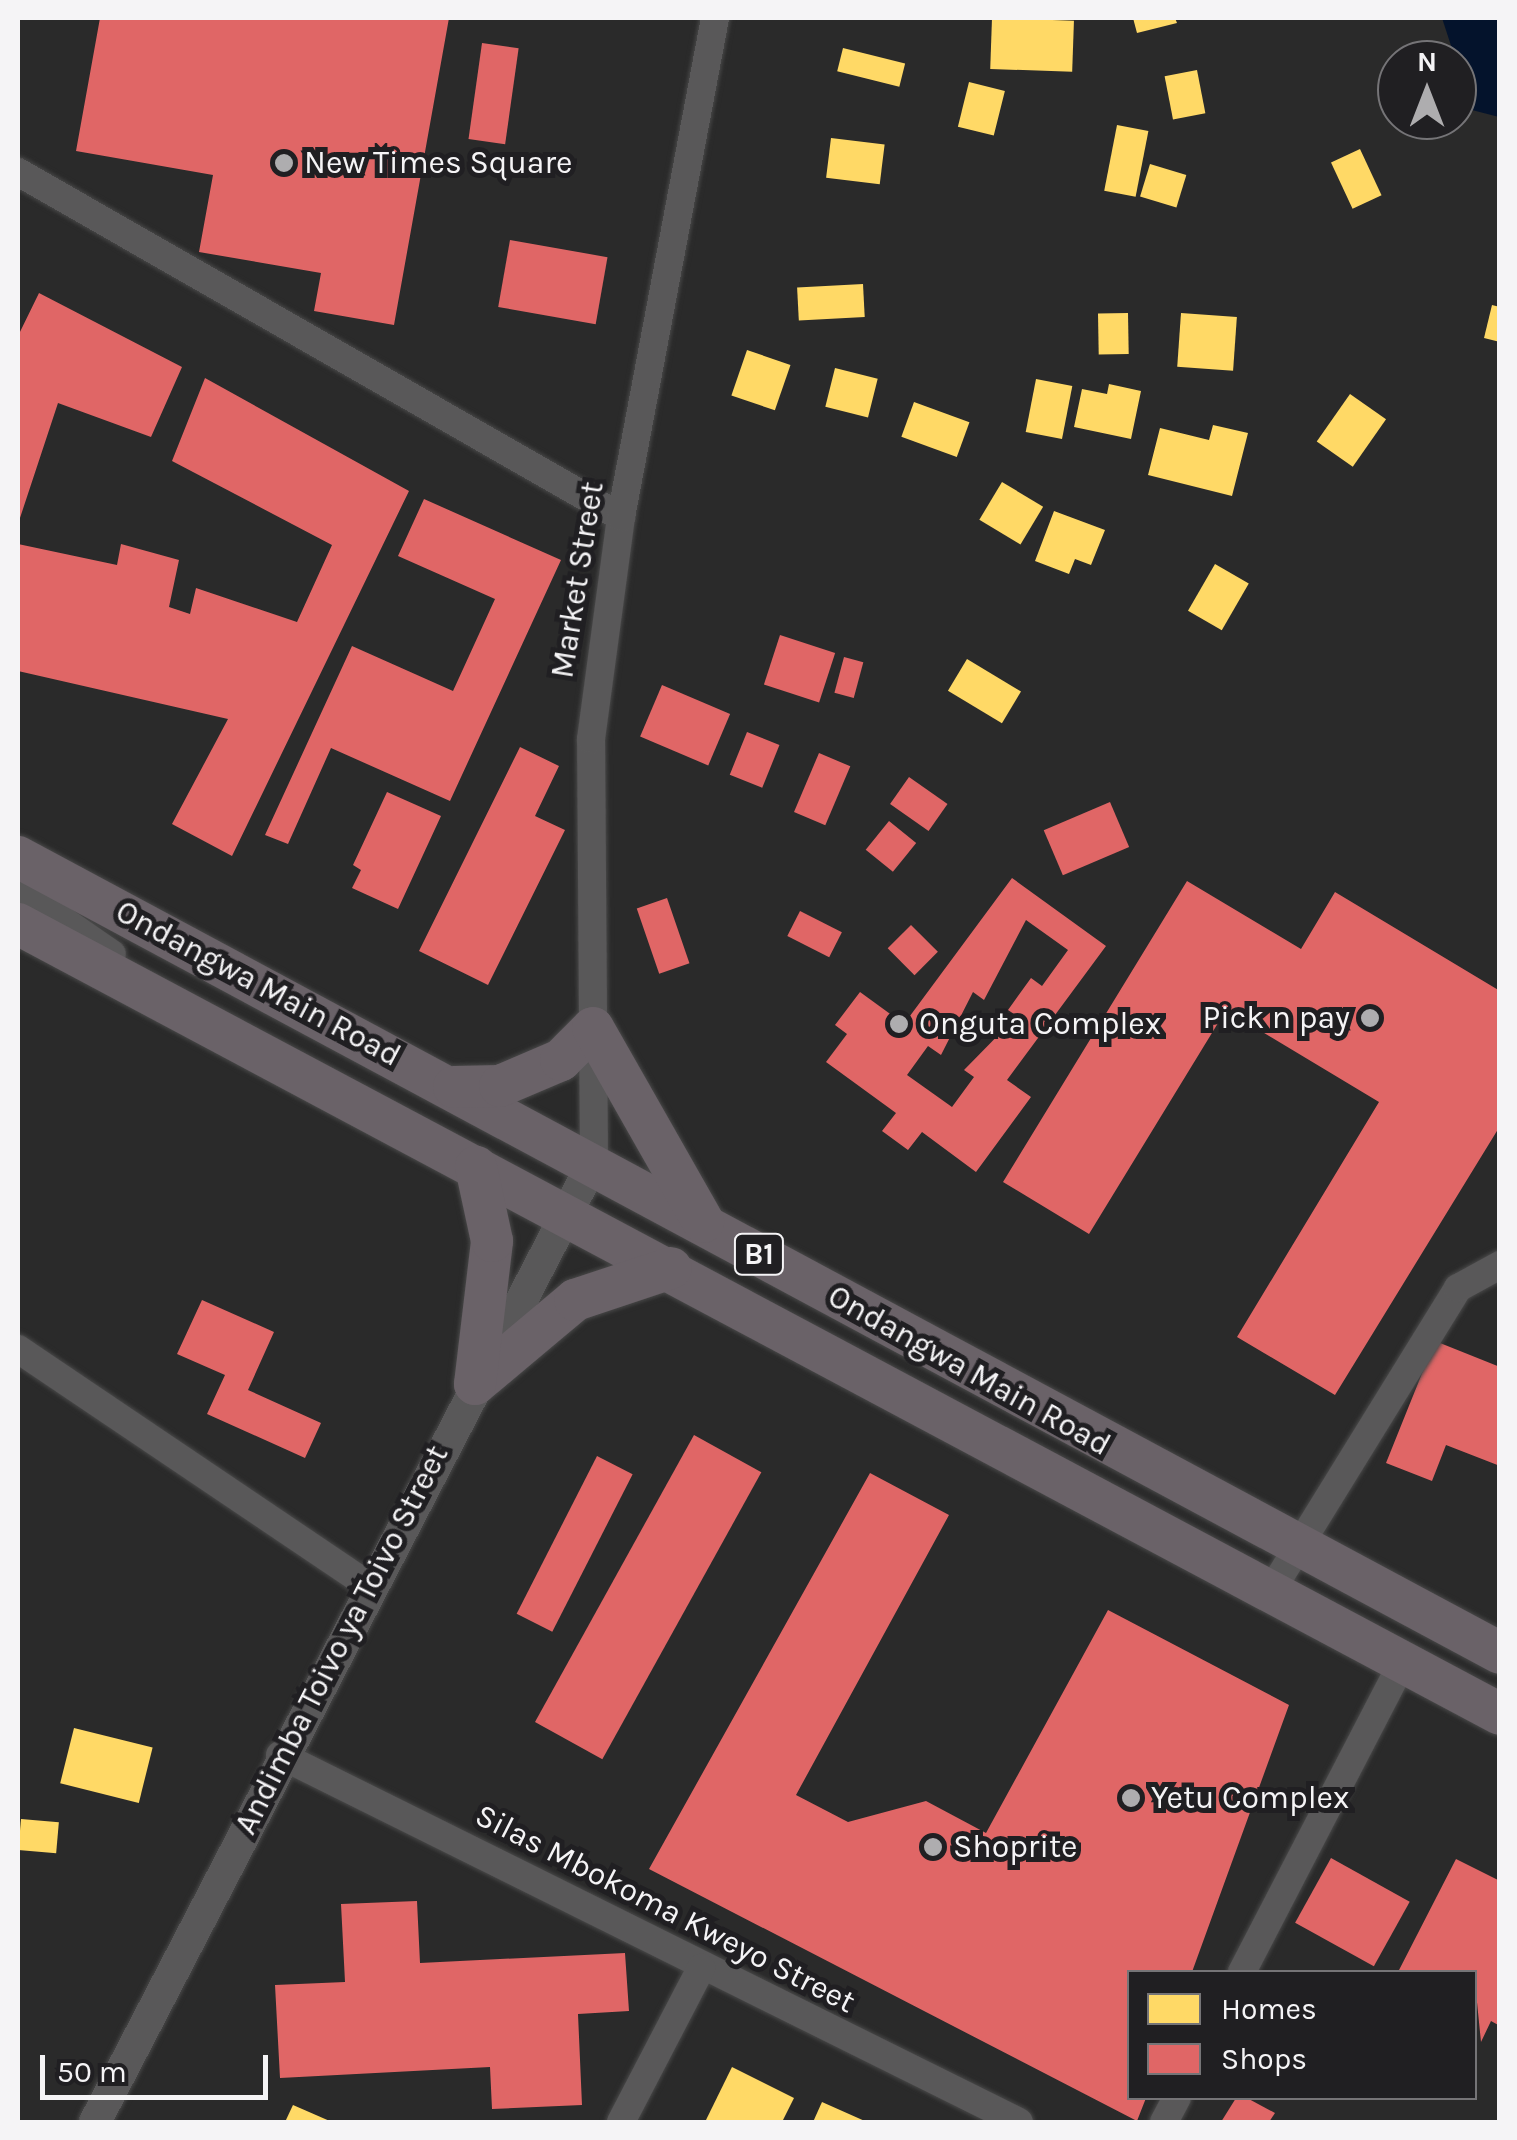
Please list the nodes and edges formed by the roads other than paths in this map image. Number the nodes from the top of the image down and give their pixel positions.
1 (715, 18) edge
2 (18, 172) edge
3 (621, 517) junction
4 (18, 857) edge
5 (18, 889) edge
6 (18, 924) edge
7 (592, 1028) junction
8 (236, 1040) junction
9 (454, 1087) junction
10 (594, 1161) junction
11 (476, 1167) junction
12 (565, 1213) junction
13 (704, 1222) junction
14 (1500, 1265) edge
15 (671, 1268) junction
16 (18, 1348) edge
17 (475, 1384) junction
18 (1298, 1549) junction
19 (367, 1584) junction
20 (1270, 1591) junction
21 (1500, 1653) edge
22 (1403, 1661) junction
23 (1500, 1714) edge
24 (280, 1755) junction
25 (701, 1968) junction
26 (1243, 1970) edge
27 (1176, 2100) edge
28 (94, 2122) edge
29 (621, 2122) edge
30 (1019, 2122) edge
31 (1164, 2122) edge

1 - 3 street, Market Street
2 - 3 street
3 - 7 street, Market Street
4 - 9 main road, Ondangwa Main Road / B1
5 - 8 street
6 - 8 main road, Ondangwa Main Road / B1
7 - 9 main road
7 - 10 street, Market Street
7 - 13 main road
8 - 11 main road, Ondangwa Main Road / B1
9 - 10 main road, Ondangwa Main Road / B1
10 - 12 street, Andimba Toivo ya Toivo Street
10 - 13 main road, Ondangwa Main Road / B1
11 - 12 main road, Ondangwa Main Road / B1
11 - 17 main road
12 - 15 main road, Ondangwa Main Road / B1
12 - 17 street, Andimba Toivo ya Toivo Street
13 - 18 main road, Ondangwa Main Road / B1
14 - 18 street
15 - 17 main road
15 - 20 main road, Ondangwa Main Road / B1
16 - 19 street
17 - 19 street, Andimba Toivo ya Toivo Street
18 - 20 street
18 - 21 main road, Ondangwa Main Road / B1
19 - 24 street, Andimba Toivo ya Toivo Street
20 - 22 main road, Ondangwa Main Road / B1
22 - 23 main road, Ondangwa Main Road / B1
22 - 26 street
24 - 25 street, Silas Mbokoma Kweyo Street
24 - 28 street, Andimba Toivo ya Toivo Street
25 - 29 street
25 - 30 street, Silas Mbokoma Kweyo Street
27 - 31 street

